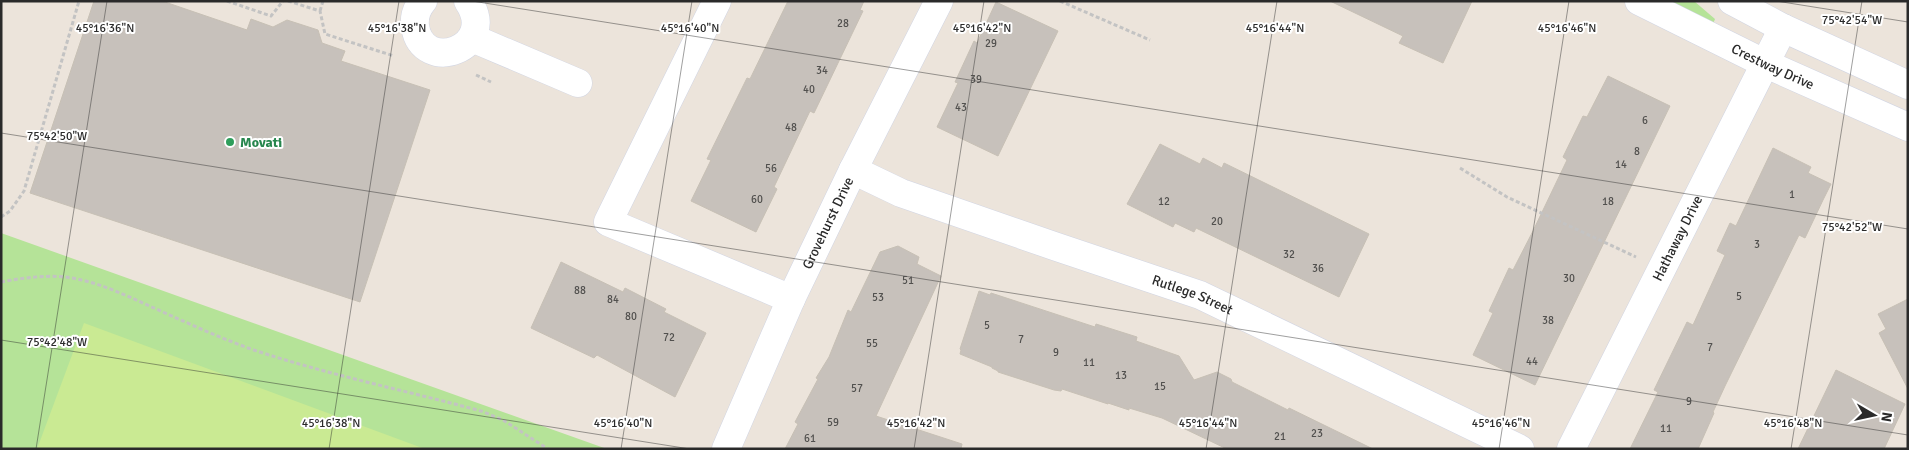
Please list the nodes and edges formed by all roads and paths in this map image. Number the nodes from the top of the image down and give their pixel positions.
1 (79, 1) edge
2 (227, 1) edge
3 (283, 1) edge
4 (288, 1) edge
5 (324, 1) edge
6 (468, 1) edge
7 (717, 1) edge
8 (939, 1) edge
9 (1060, 1) edge
10 (1639, 1) edge
11 (1732, 1) edge
12 (414, 3) edge
13 (320, 12) junction
14 (1783, 28) junction
15 (472, 38) junction
16 (1150, 40) dead end
17 (398, 58) dead end
18 (1766, 64) junction
19 (469, 71) dead end
20 (491, 82) dead end
21 (578, 83) dead end
22 (1908, 85) edge
23 (1908, 127) edge
24 (1460, 168) dead end
25 (853, 170) junction
26 (1, 218) edge
27 (1662, 269) junction
28 (1, 282) edge
29 (791, 299) junction
30 (548, 449) edge
31 (726, 449) edge
32 (1520, 449) edge
33 (1571, 449) edge

1 - 26 path
2 - 3 path
4 - 13 path
5 - 13 path
6 - 15 street
7 - 29 street
8 - 25 street, Grovehurst Drive
9 - 16 path
10 - 18 street, Crestway Drive
11 - 14 street
12 - 15 street
13 - 17 path
14 - 18 street, Hathaway Drive
14 - 22 street
15 - 21 street
18 - 23 street, Crestway Drive
18 - 27 street, Hathaway Drive
19 - 20 path
24 - 27 path
25 - 29 street, Grovehurst Drive
25 - 32 street, Rutlege Street
27 - 33 street, Hathaway Drive
28 - 30 path
29 - 31 street, Grovehurst Drive

